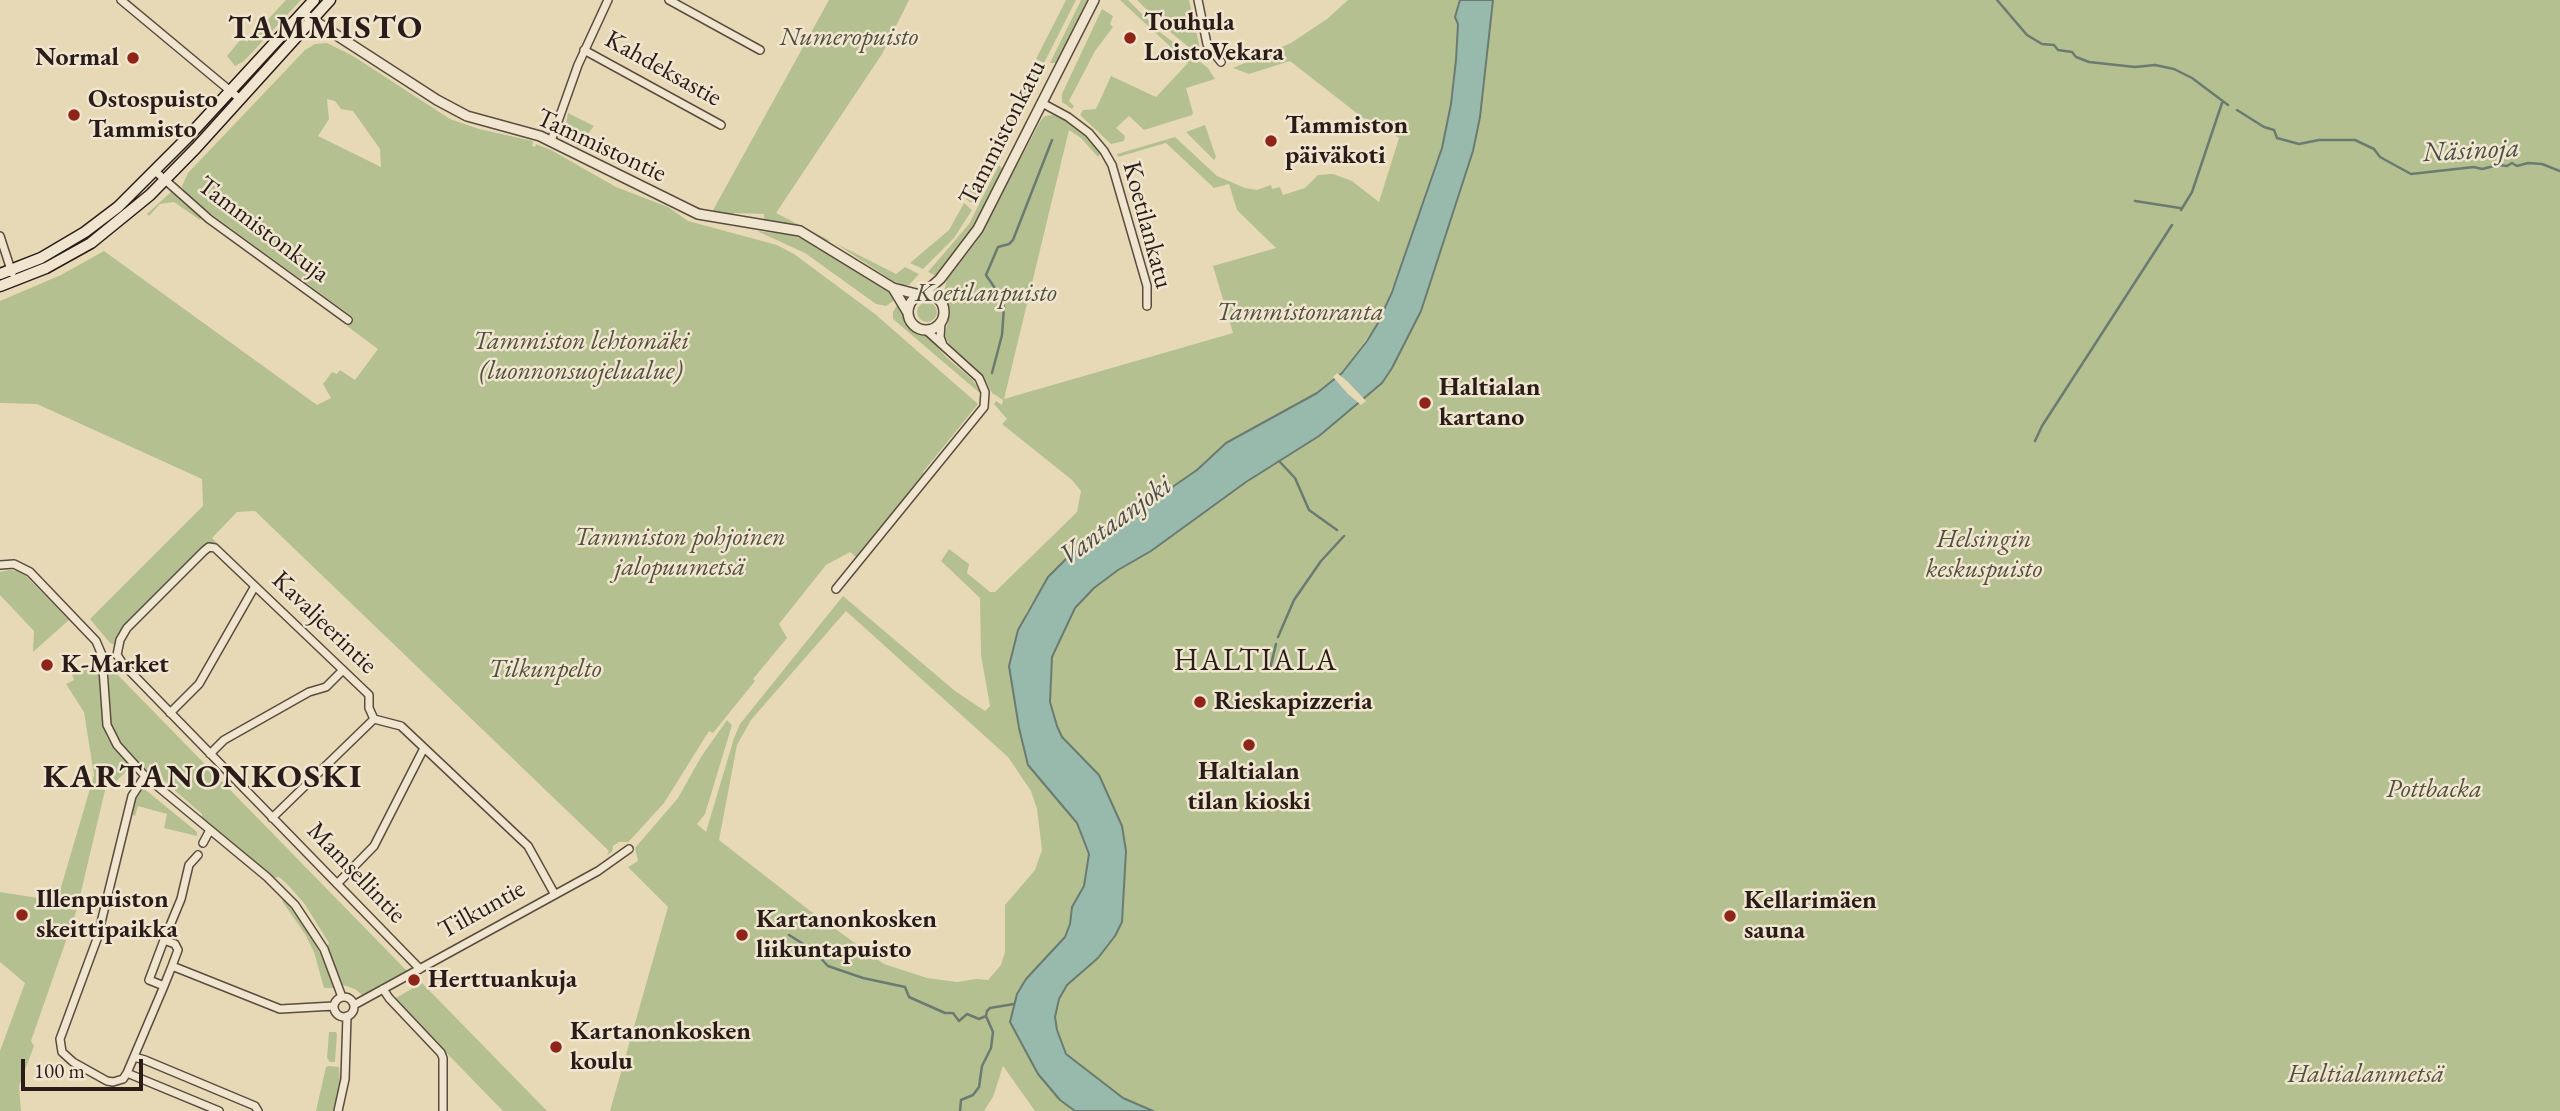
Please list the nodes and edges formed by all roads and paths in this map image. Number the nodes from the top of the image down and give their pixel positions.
1 (121, 0) edge
2 (314, 0) edge
3 (330, 0) edge
4 (608, 0) edge
5 (669, 0) edge
6 (1094, 0) edge
7 (1198, 0) edge
8 (303, 12) junction
9 (311, 20) junction
10 (584, 50) junction
11 (760, 50) dead end
12 (1221, 62) dead end
13 (230, 90) junction
14 (240, 99) junction
15 (1042, 103) junction
16 (721, 125) dead end
17 (551, 141) junction
18 (155, 171) junction
19 (165, 181) junction
20 (0, 236) edge
21 (5, 272) edge
22 (940, 279) junction
23 (15, 281) junction
24 (0, 286) edge
25 (893, 288) junction
26 (921, 295) junction
27 (940, 300) junction
28 (1147, 306) dead end
29 (908, 313) junction
30 (348, 320) dead end
31 (941, 323) junction
32 (926, 330) junction
33 (944, 346) junction
34 (0, 565) edge
35 (255, 586) junction
36 (836, 589) dead end
37 (102, 655) junction
38 (117, 655) junction
39 (343, 670) junction
40 (170, 713) junction
41 (374, 719) junction
42 (424, 748) junction
43 (210, 754) junction
44 (145, 776) junction
45 (272, 818) junction
46 (210, 830) junction
47 (202, 843) dead end
48 (629, 849) dead end
49 (198, 855) dead end
50 (337, 884) junction
51 (554, 893) junction
52 (164, 940) junction
53 (172, 966) junction
54 (420, 969) junction
55 (164, 986) junction
56 (383, 989) junction
57 (342, 998) junction
58 (354, 1005) junction
59 (334, 1006) junction
60 (347, 1016) junction
61 (134, 1057) junction
62 (127, 1073) junction
63 (219, 1111) edge
64 (258, 1111) edge
65 (338, 1111) edge
66 (443, 1111) edge

1 - 13 street
2 - 8 main road
3 - 9 main road
4 - 10 street
5 - 11 street
6 - 15 street, Tammistonkatu
7 - 12 street
8 - 9 street, Tammistontie
8 - 13 main road
9 - 14 main road
9 - 17 street, Tammistontie
10 - 16 street, Kahdeksastie
10 - 17 street
13 - 14 street
13 - 18 main road
14 - 19 main road
15 - 22 street, Tammistonkatu
15 - 28 street, Koetilankatu
17 - 25 street, Tammistontie
18 - 19 street, Tammistonkuja
18 - 21 main road
19 - 23 main road
19 - 30 street, Tammistonkuja
20 - 21 street
21 - 23 street
22 - 26 street, Tammistonkatu
22 - 27 street
23 - 24 main road
25 - 26 street, Tammistontie
25 - 29 street, Tammistontie
26 - 27 street
26 - 29 street
27 - 31 street
29 - 32 street
31 - 32 street
31 - 33 street
32 - 33 street
33 - 36 street
34 - 37 street
35 - 38 street, Kavaljeerintie
35 - 39 street, Kavaljeerintie
35 - 40 street
37 - 38 street
37 - 44 street
38 - 40 street, Mamsellintie
39 - 41 street, Kavaljeerintie
39 - 43 street
40 - 43 street, Mamsellintie
41 - 42 street
41 - 45 street
42 - 50 street
42 - 51 street
43 - 45 street, Mamsellintie
44 - 46 street
44 - 62 street
45 - 50 street, Mamsellintie
46 - 47 street
46 - 57 street
48 - 51 street, Tilkuntie
49 - 52 street
50 - 54 street, Mamsellintie
51 - 54 street, Tilkuntie
52 - 53 street
52 - 55 street
53 - 55 street
53 - 59 street
54 - 56 street, Tilkuntie
55 - 61 street
56 - 58 street, Tilkuntie
56 - 66 street
57 - 58 street
57 - 59 street
58 - 60 street
59 - 60 street
60 - 65 street
61 - 62 street
61 - 64 street
62 - 63 street

